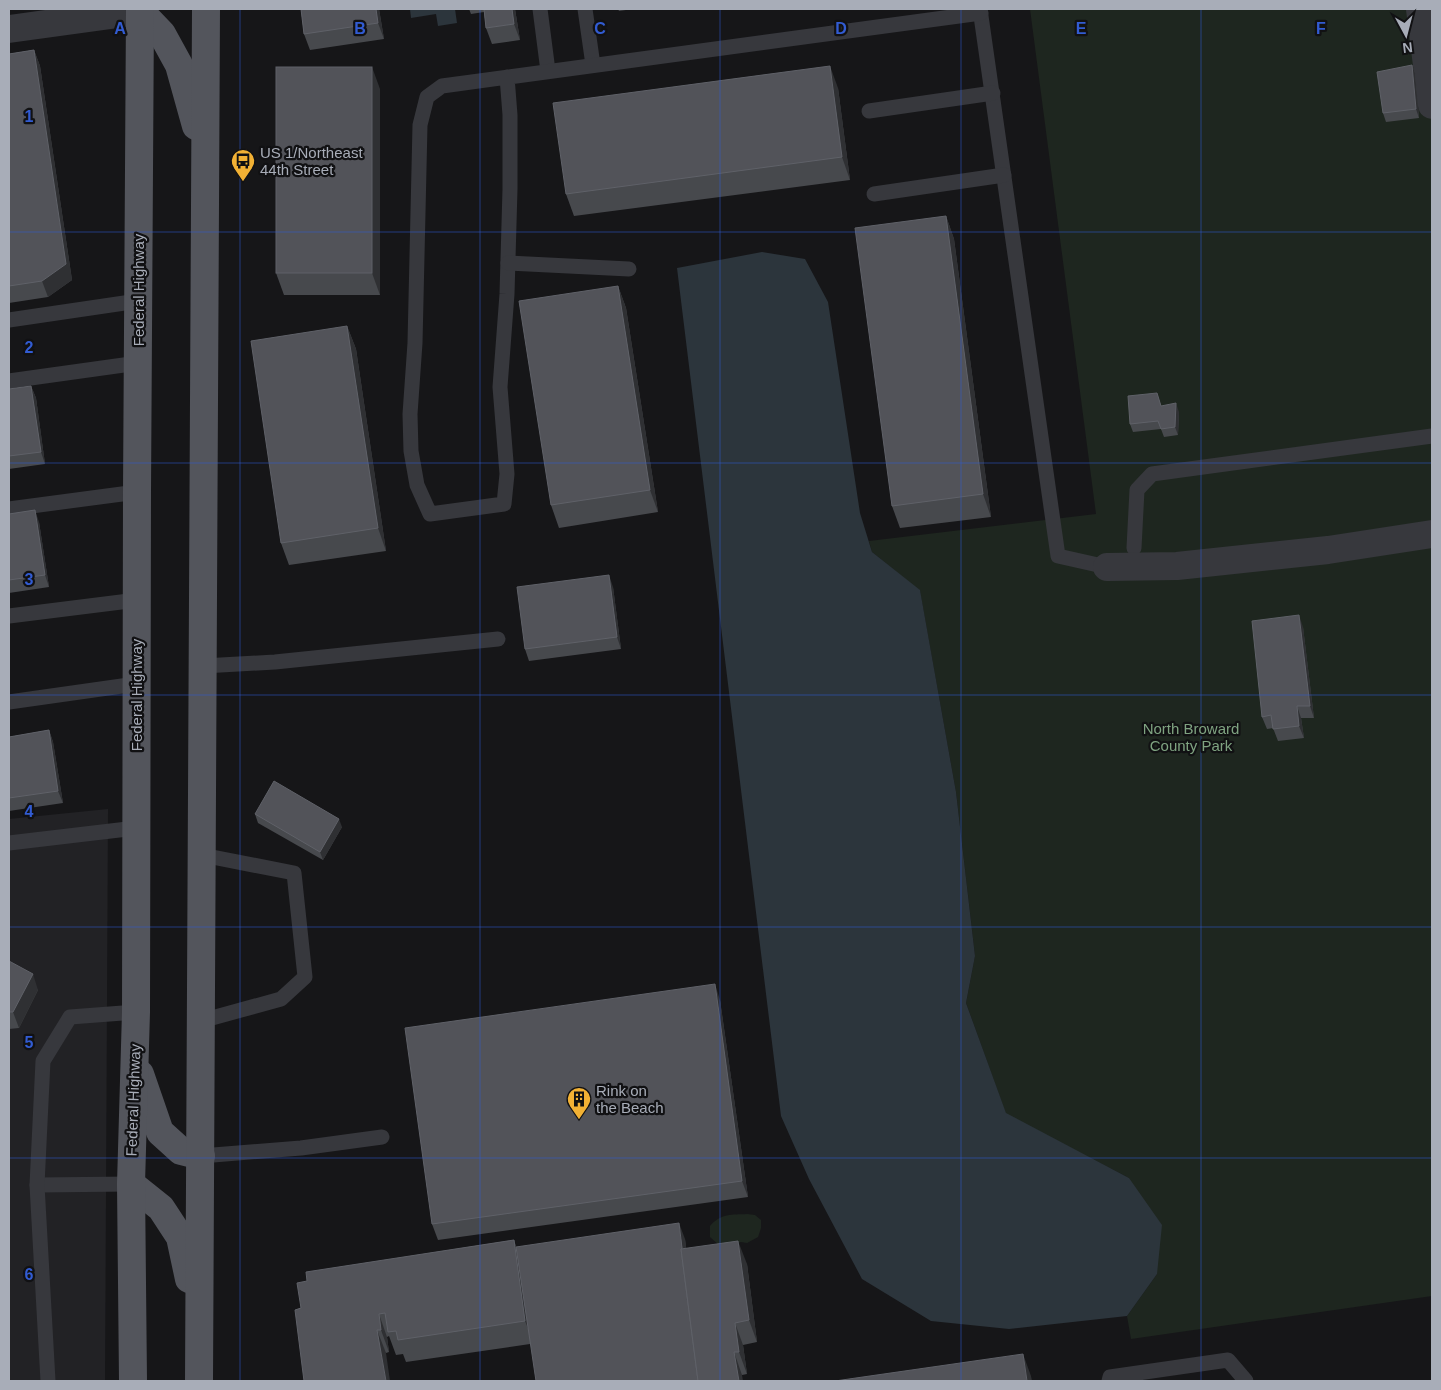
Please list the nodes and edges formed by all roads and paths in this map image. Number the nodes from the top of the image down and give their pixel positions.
1 (206, 9) edge
2 (540, 9) edge
3 (585, 9) edge
4 (1420, 9) edge
5 (140, 10) edge
6 (981, 11) edge
7 (9, 30) edge
8 (593, 65) junction
9 (548, 71) junction
10 (507, 77) junction
11 (992, 93) junction
12 (1432, 105) edge
13 (869, 111) dead end
14 (205, 156) junction
15 (1004, 175) junction
16 (874, 194) dead end
17 (508, 263) junction
18 (628, 269) dead end
19 (138, 301) junction
20 (9, 320) edge
21 (138, 363) junction
22 (9, 381) edge
23 (1432, 436) edge
24 (137, 492) junction
25 (9, 509) edge
26 (1432, 534) edge
27 (1121, 560) junction
28 (137, 600) junction
29 (9, 616) edge
30 (498, 639) dead end
31 (203, 666) junction
32 (136, 684) junction
33 (9, 702) edge
34 (136, 828) junction
35 (9, 843) edge
36 (202, 855) junction
37 (136, 1012) junction
38 (201, 1021) junction
39 (135, 1058) junction
40 (382, 1137) dead end
41 (201, 1156) junction
42 (131, 1184) junction
43 (37, 1185) junction
44 (200, 1327) junction
45 (48, 1381) edge
46 (133, 1381) edge
47 (199, 1381) edge
48 (1109, 1381) edge
49 (1246, 1381) edge

1 - 14 main road
2 - 9 lane
3 - 8 lane
4 - 12 street
5 - 7 street
5 - 14 main road
5 - 19 main road, Federal Highway
6 - 8 lane
6 - 11 lane
8 - 9 lane
9 - 10 lane
10 - 17 lane
10 - 17 lane
11 - 13 lane
11 - 15 lane
14 - 31 main road
15 - 16 lane
15 - 27 lane
17 - 18 lane
19 - 20 lane
19 - 21 main road, Federal Highway
21 - 22 lane
21 - 24 main road, Federal Highway
23 - 27 lane
24 - 25 lane
24 - 28 main road, Federal Highway
26 - 27 street
28 - 29 lane
28 - 32 main road, Federal Highway
30 - 31 lane
31 - 36 main road
32 - 33 lane
32 - 34 main road, Federal Highway
34 - 35 lane
34 - 37 main road, Federal Highway
36 - 38 main road
36 - 38 lane
37 - 39 main road, Federal Highway
37 - 43 lane
38 - 41 main road
39 - 41 main road
39 - 42 main road, Federal Highway
40 - 41 lane
41 - 44 main road
42 - 43 lane
42 - 44 main road
42 - 46 main road, Federal Highway
43 - 45 lane
44 - 47 main road
48 - 49 lane

